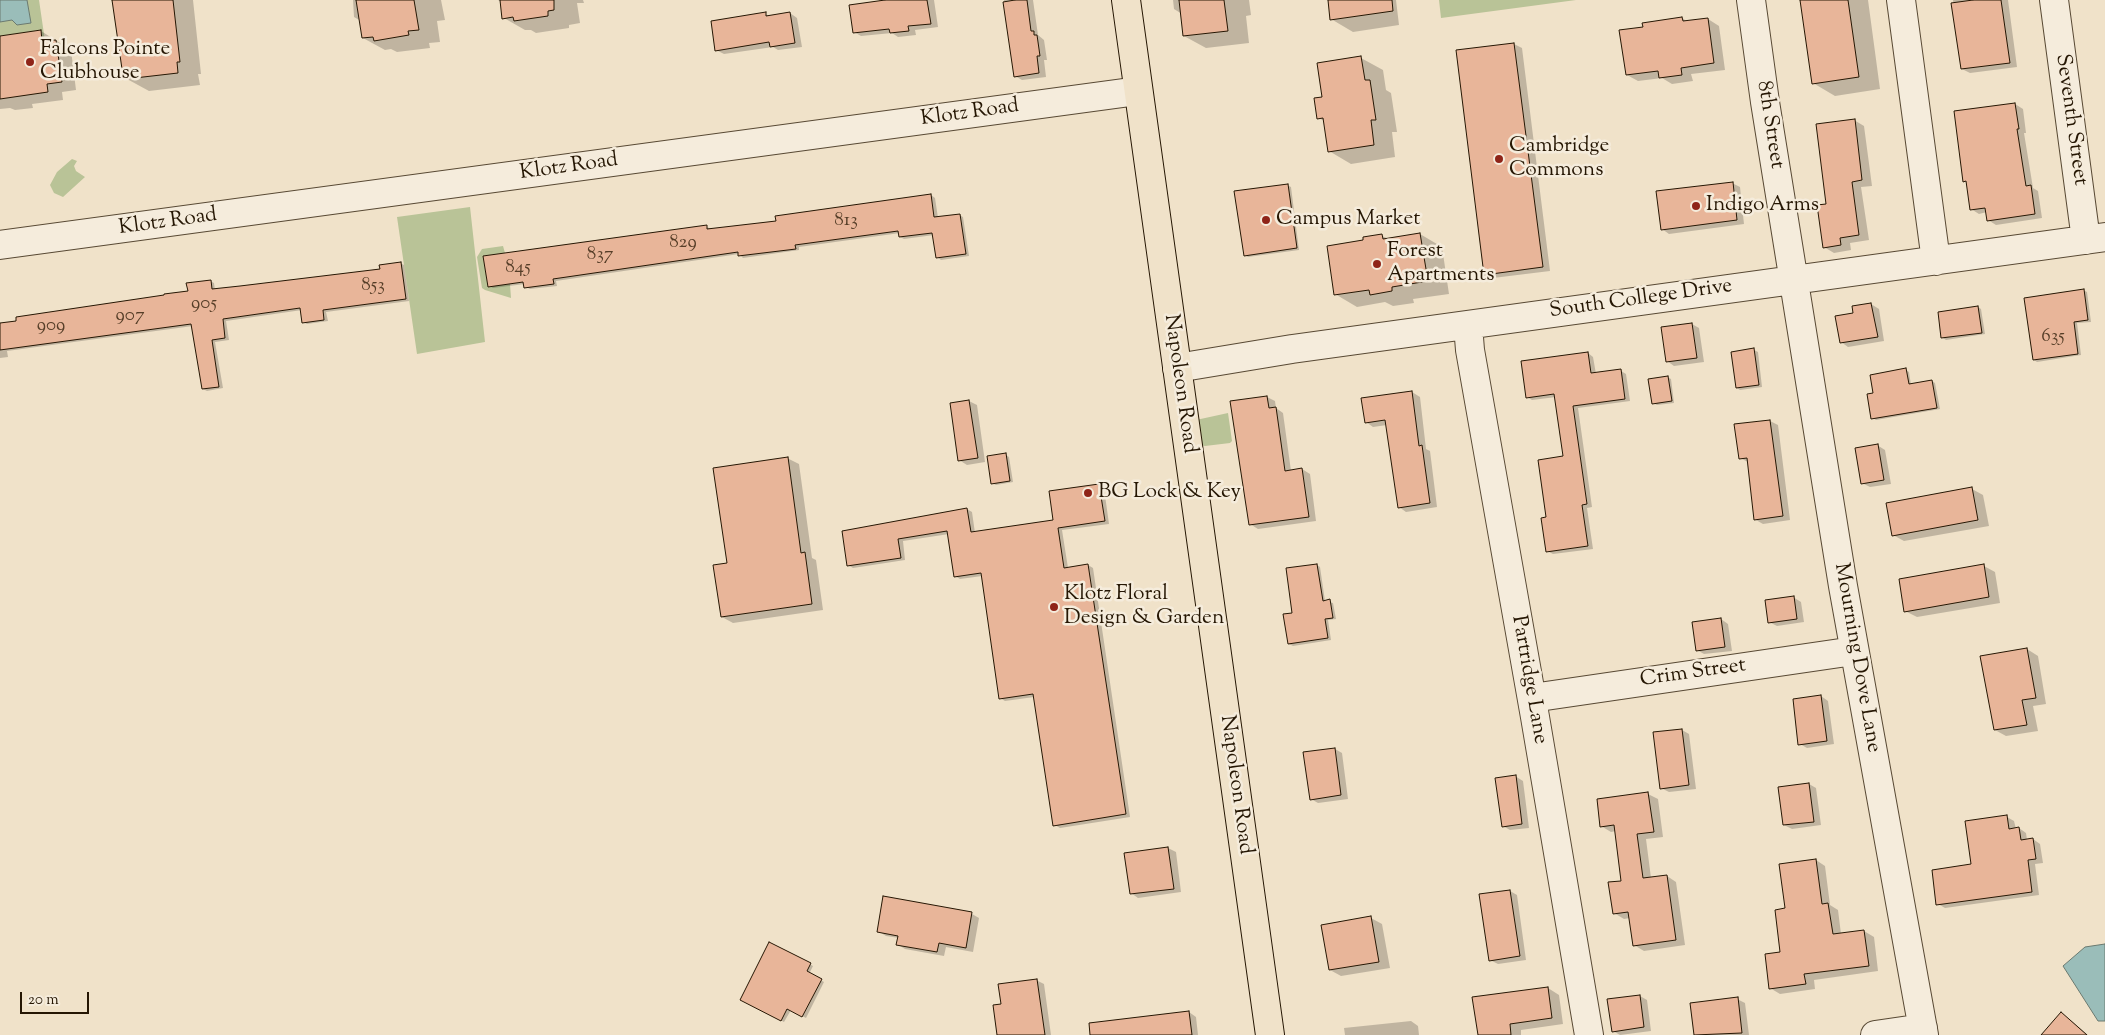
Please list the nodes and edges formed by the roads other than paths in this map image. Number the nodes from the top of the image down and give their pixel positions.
1 (1126, 0) edge
2 (1750, 0) edge
3 (1901, 0) edge
4 (2054, 0) edge
5 (1138, 91) junction
6 (2096, 239) edge
7 (0, 245) edge
8 (1936, 261) junction
9 (1794, 279) junction
10 (1468, 325) junction
11 (1177, 368) junction
12 (1854, 651) junction
13 (1532, 698) junction
14 (1924, 1032) edge
15 (1270, 1035) edge
16 (1589, 1035) edge
17 (1875, 1035) edge

1 - 5 main road, Napoleon Road
2 - 9 street, 8th Street
3 - 8 street
4 - 6 street, Seventh Street
5 - 7 street, Klotz Road
5 - 11 main road, Napoleon Road
6 - 8 street, South College Drive
8 - 9 street, South College Drive
9 - 10 street, South College Drive
9 - 12 street, Mourning Dove Lane
10 - 11 street, South College Drive
10 - 13 street, Partridge Lane
11 - 15 main road, Napoleon Road
12 - 13 street, Crim Street
12 - 14 street, Mourning Dove Lane
13 - 16 street, Partridge Lane
14 - 17 street

